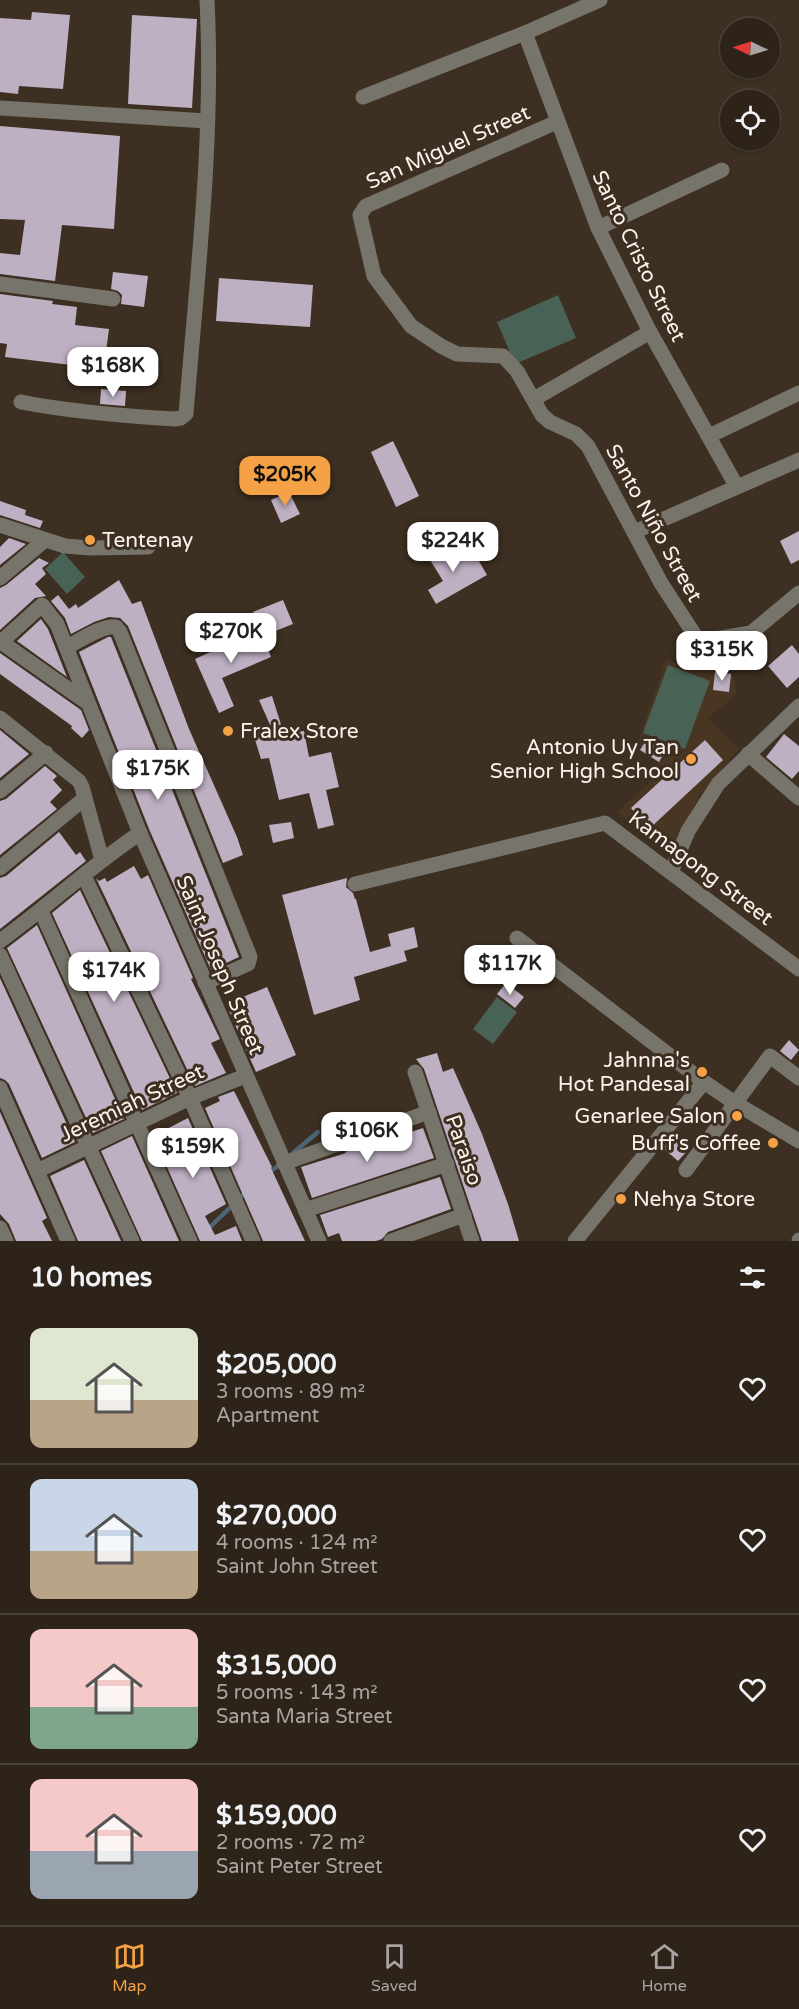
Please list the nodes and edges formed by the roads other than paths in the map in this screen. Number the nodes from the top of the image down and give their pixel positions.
1 (207, 0) edge
2 (600, 0) edge
3 (525, 33) junction
4 (363, 97) dead end
5 (0, 108) edge
6 (207, 121) junction
7 (557, 122) junction
8 (722, 170) dead end
9 (360, 215) joint
10 (598, 228) junction
11 (0, 284) edge
12 (113, 299) dead end
13 (650, 332) junction
14 (799, 393) edge
15 (534, 399) junction
16 (21, 402) dead end
17 (709, 436) junction
18 (799, 460) edge
19 (737, 487) junction
20 (0, 525) edge
21 (634, 532) junction
22 (45, 540) junction
23 (148, 547) dead end
24 (0, 578) edge
25 (799, 593) edge
26 (67, 647) junction
27 (88, 703) junction
28 (799, 706) edge
29 (0, 718) edge
30 (46, 753) junction
31 (748, 754) junction
32 (0, 791) edge
33 (85, 798) junction
34 (799, 798) edge
35 (140, 833) junction
36 (102, 860) junction
37 (0, 868) edge
38 (671, 872) junction
39 (84, 876) junction
40 (356, 884) dead end
41 (41, 911) junction
42 (517, 938) dead end
43 (0, 941) edge
44 (0, 955) edge
45 (799, 969) edge
46 (205, 983) junction
47 (415, 1072) dead end
48 (245, 1076) junction
49 (799, 1078) edge
50 (704, 1082) junction
51 (0, 1088) edge
52 (190, 1098) junction
53 (735, 1104) junction
54 (429, 1112) junction
55 (138, 1123) junction
56 (799, 1140) edge
57 (89, 1146) junction
58 (282, 1158) junction
59 (447, 1164) junction
60 (686, 1170) dead end
61 (37, 1171) junction
62 (305, 1210) junction
63 (464, 1215) junction
64 (0, 1228) edge
65 (190, 1240) edge
66 (6, 1241) edge
67 (68, 1241) edge
68 (132, 1241) edge
69 (253, 1241) edge
70 (319, 1241) edge
71 (391, 1241) edge
72 (472, 1241) edge
73 (574, 1241) edge

1 - 6 street
2 - 3 street
3 - 4 street
3 - 7 street, Santo Cristo Street
5 - 6 street
6 - 16 street
7 - 9 street, San Miguel Street
7 - 10 street, Santo Cristo Street
8 - 10 street
9 - 15 street, Santo Niño Street
10 - 13 street, Santo Cristo Street
11 - 12 street
13 - 15 street
13 - 17 street, Santo Cristo Street
14 - 17 street
15 - 21 street, Santo Niño Street
17 - 19 street, Santo Cristo Street
18 - 19 street
19 - 21 street
20 - 22 street
21 - 25 street, Santo Niño Street
22 - 23 street
22 - 24 street
26 - 27 street, Saint Joseph Street
26 - 27 street, Saint Joseph Street
26 - 46 street
27 - 35 street, Saint Joseph Street
28 - 31 street
29 - 30 street
30 - 32 street
30 - 33 street
31 - 34 street
31 - 38 street
33 - 36 street
33 - 37 street
35 - 36 street
35 - 46 street, Saint Joseph Street
36 - 39 street
38 - 40 street, Kamagong Street
38 - 45 street, Kamagong Street
39 - 41 street
39 - 52 street
41 - 43 street
41 - 55 street
42 - 50 street
44 - 57 street
46 - 48 street, Saint Joseph Street
47 - 54 street, Paraiso
48 - 52 street, Jeremiah Street
48 - 58 street, Saint Joseph Street
49 - 53 street
50 - 53 street
50 - 73 street
51 - 61 street
52 - 55 street, Jeremiah Street
52 - 69 street
53 - 56 street
53 - 60 street
54 - 58 street
54 - 59 street, Paraiso
55 - 57 street, Jeremiah Street
55 - 65 street
57 - 61 street, Jeremiah Street
57 - 68 street
58 - 62 street, Saint Joseph Street
59 - 62 street
59 - 63 street, Paraiso
61 - 67 street
62 - 70 street, Saint Joseph Street
63 - 71 street
63 - 72 street, Paraiso
64 - 66 street

